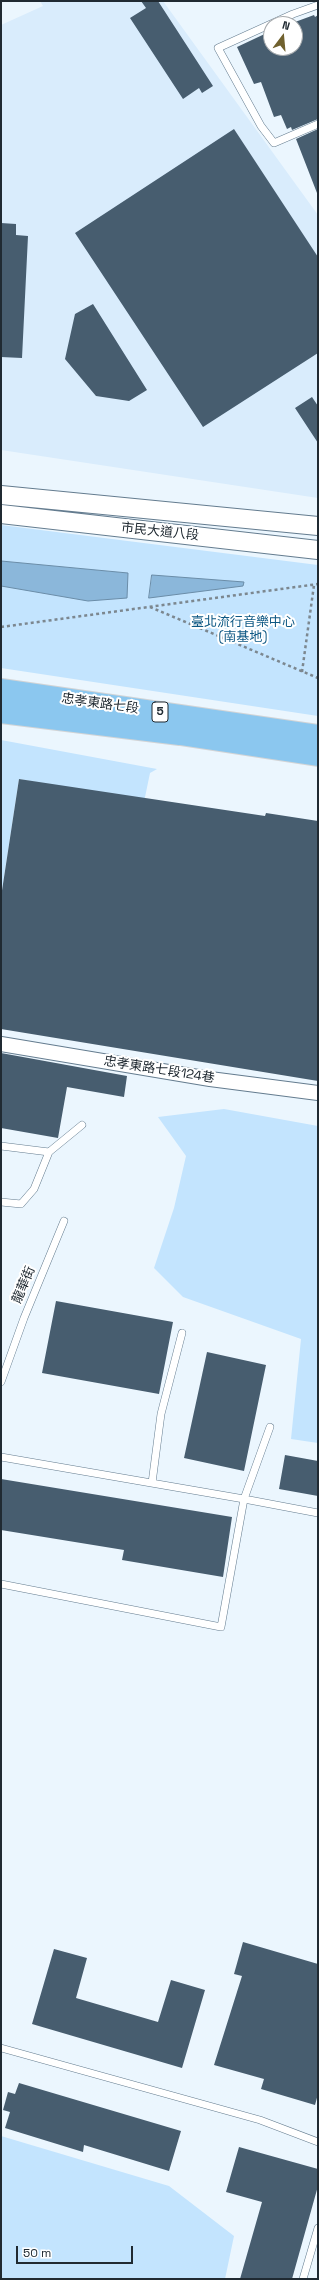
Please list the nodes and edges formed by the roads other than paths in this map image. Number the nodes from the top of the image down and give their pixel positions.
1 (318, 5) edge
2 (318, 124) edge
3 (1, 495) edge
4 (1, 514) edge
5 (318, 526) edge
6 (318, 550) edge
7 (1, 690) edge
8 (1, 712) edge
9 (318, 736) edge
10 (318, 755) edge
11 (1, 1044) edge
12 (318, 1093) edge
13 (82, 1126) dead end
14 (1, 1146) edge
15 (49, 1152) junction
16 (1, 1202) edge
17 (64, 1221) dead end
18 (182, 1333) dead end
19 (1, 1382) edge
20 (270, 1427) dead end
21 (1, 1457) edge
22 (152, 1483) junction
23 (244, 1498) junction
24 (318, 1513) edge
25 (1, 1584) edge
26 (1, 2048) edge
27 (318, 2142) edge
28 (318, 2228) edge
29 (303, 2279) edge

1 - 2 lane
3 - 5 street, 市民大道八段
4 - 6 street, 市民大道八段
7 - 9 main road, 忠孝東路七段 / 5
8 - 10 main road, 忠孝東路七段 / 5
11 - 12 street, 忠孝東路七段124巷
13 - 15 lane
14 - 15 lane
15 - 16 lane
17 - 19 lane, 龍華街
18 - 22 lane
20 - 23 lane
21 - 22 lane
22 - 23 lane
23 - 24 lane
23 - 25 lane
26 - 27 lane
28 - 29 lane

